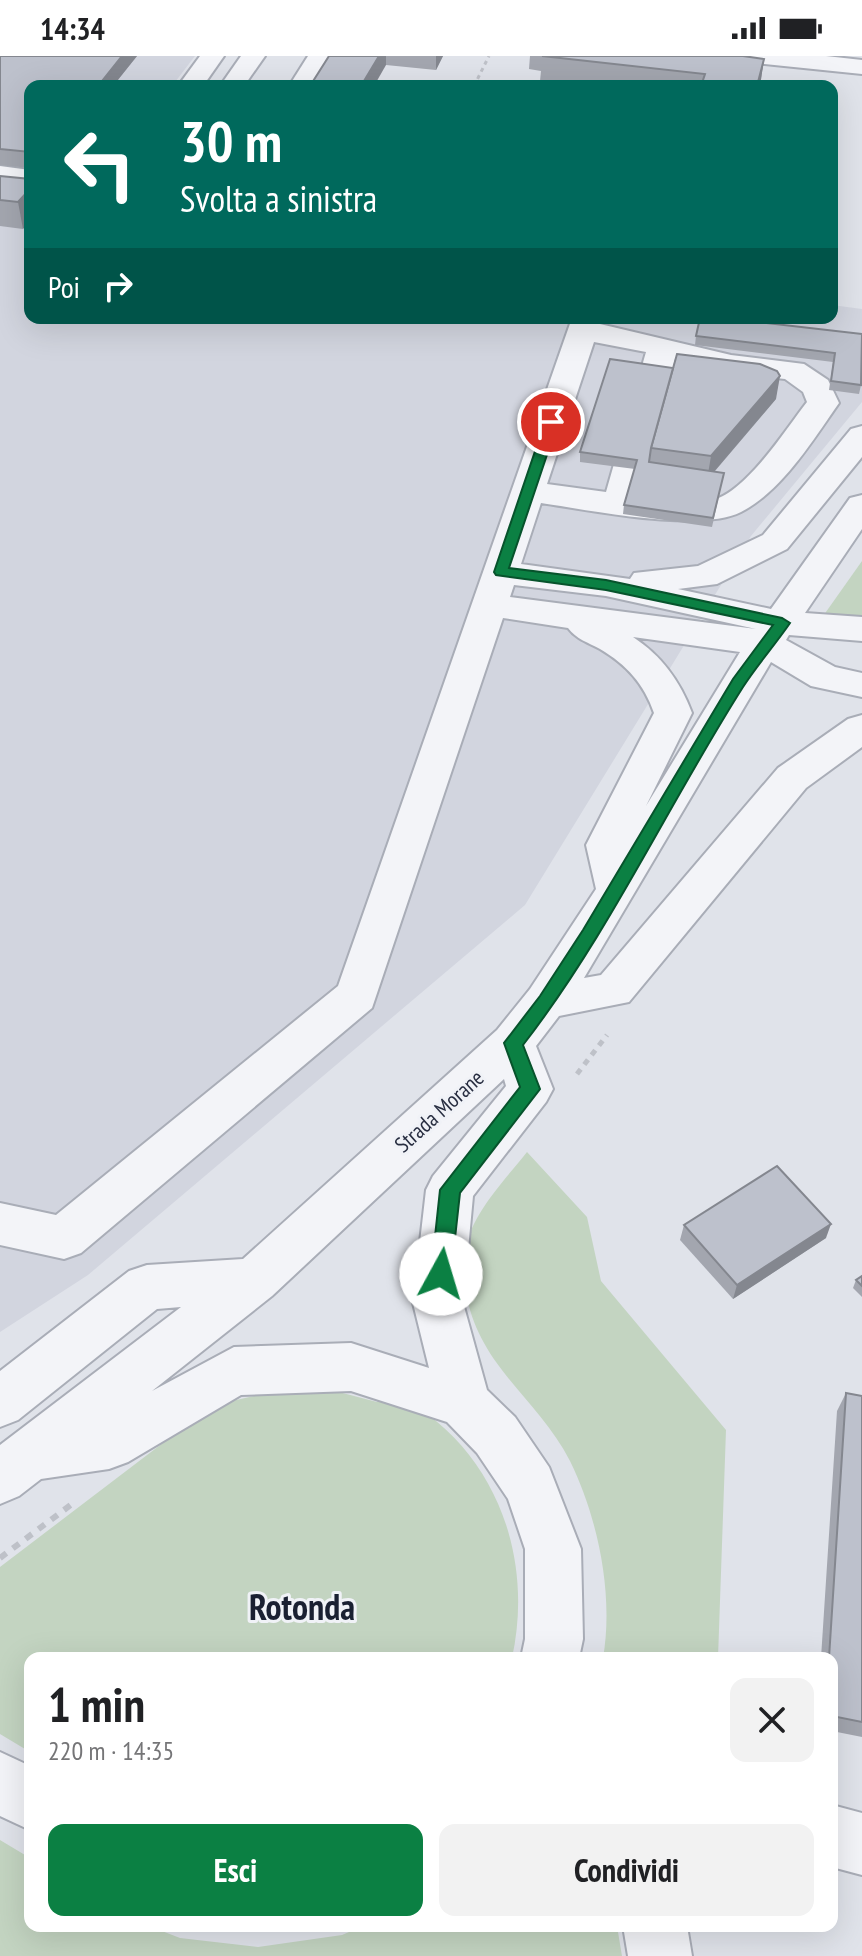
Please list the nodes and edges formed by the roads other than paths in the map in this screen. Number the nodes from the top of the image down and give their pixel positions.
1 (212, 56) edge
2 (253, 56) edge
3 (320, 56) edge
4 (754, 56) edge
5 (862, 67) edge
6 (835, 69) edge
7 (194, 80) edge
8 (236, 80) edge
9 (305, 80) edge
10 (0, 174) edge
11 (24, 177) edge
12 (585, 324) edge
13 (640, 352) junction
14 (862, 436) edge
15 (528, 491) junction
16 (619, 504) junction
17 (862, 505) edge
18 (606, 585) junction
19 (495, 588) junction
20 (558, 615) junction
21 (862, 629) edge
22 (774, 633) junction
23 (862, 685) edge
24 (862, 728) edge
25 (617, 890) junction
26 (546, 1001) junction
27 (513, 1043) junction
28 (0, 1224) edge
29 (254, 1280) junction
30 (0, 1403) edge
31 (464, 1403) junction
32 (14, 1467) edge
33 (551, 1652) edge
34 (0, 1782) edge
35 (24, 1796) edge
36 (838, 1838) edge
37 (862, 1844) edge
38 (656, 1932) edge
39 (660, 1956) edge

1 - 7 street
2 - 8 street
3 - 9 street
4 - 6 street
5 - 6 street
10 - 11 street
12 - 13 street
12 - 15 street
13 - 16 street
13 - 16 street
14 - 18 street
15 - 16 street
15 - 19 street
17 - 22 street, Strada Morane
18 - 19 street
18 - 22 street
19 - 20 street
19 - 28 street
20 - 22 street
20 - 25 street
21 - 22 street
22 - 23 street
22 - 25 street, Strada Morane
24 - 26 street
25 - 26 street, Strada Morane
26 - 27 street, Strada Morane
27 - 29 street, Strada Morane
27 - 31 street
29 - 30 street
29 - 32 street, Strada Morane
31 - 32 street
31 - 33 street
34 - 35 street
36 - 37 street
38 - 39 street

